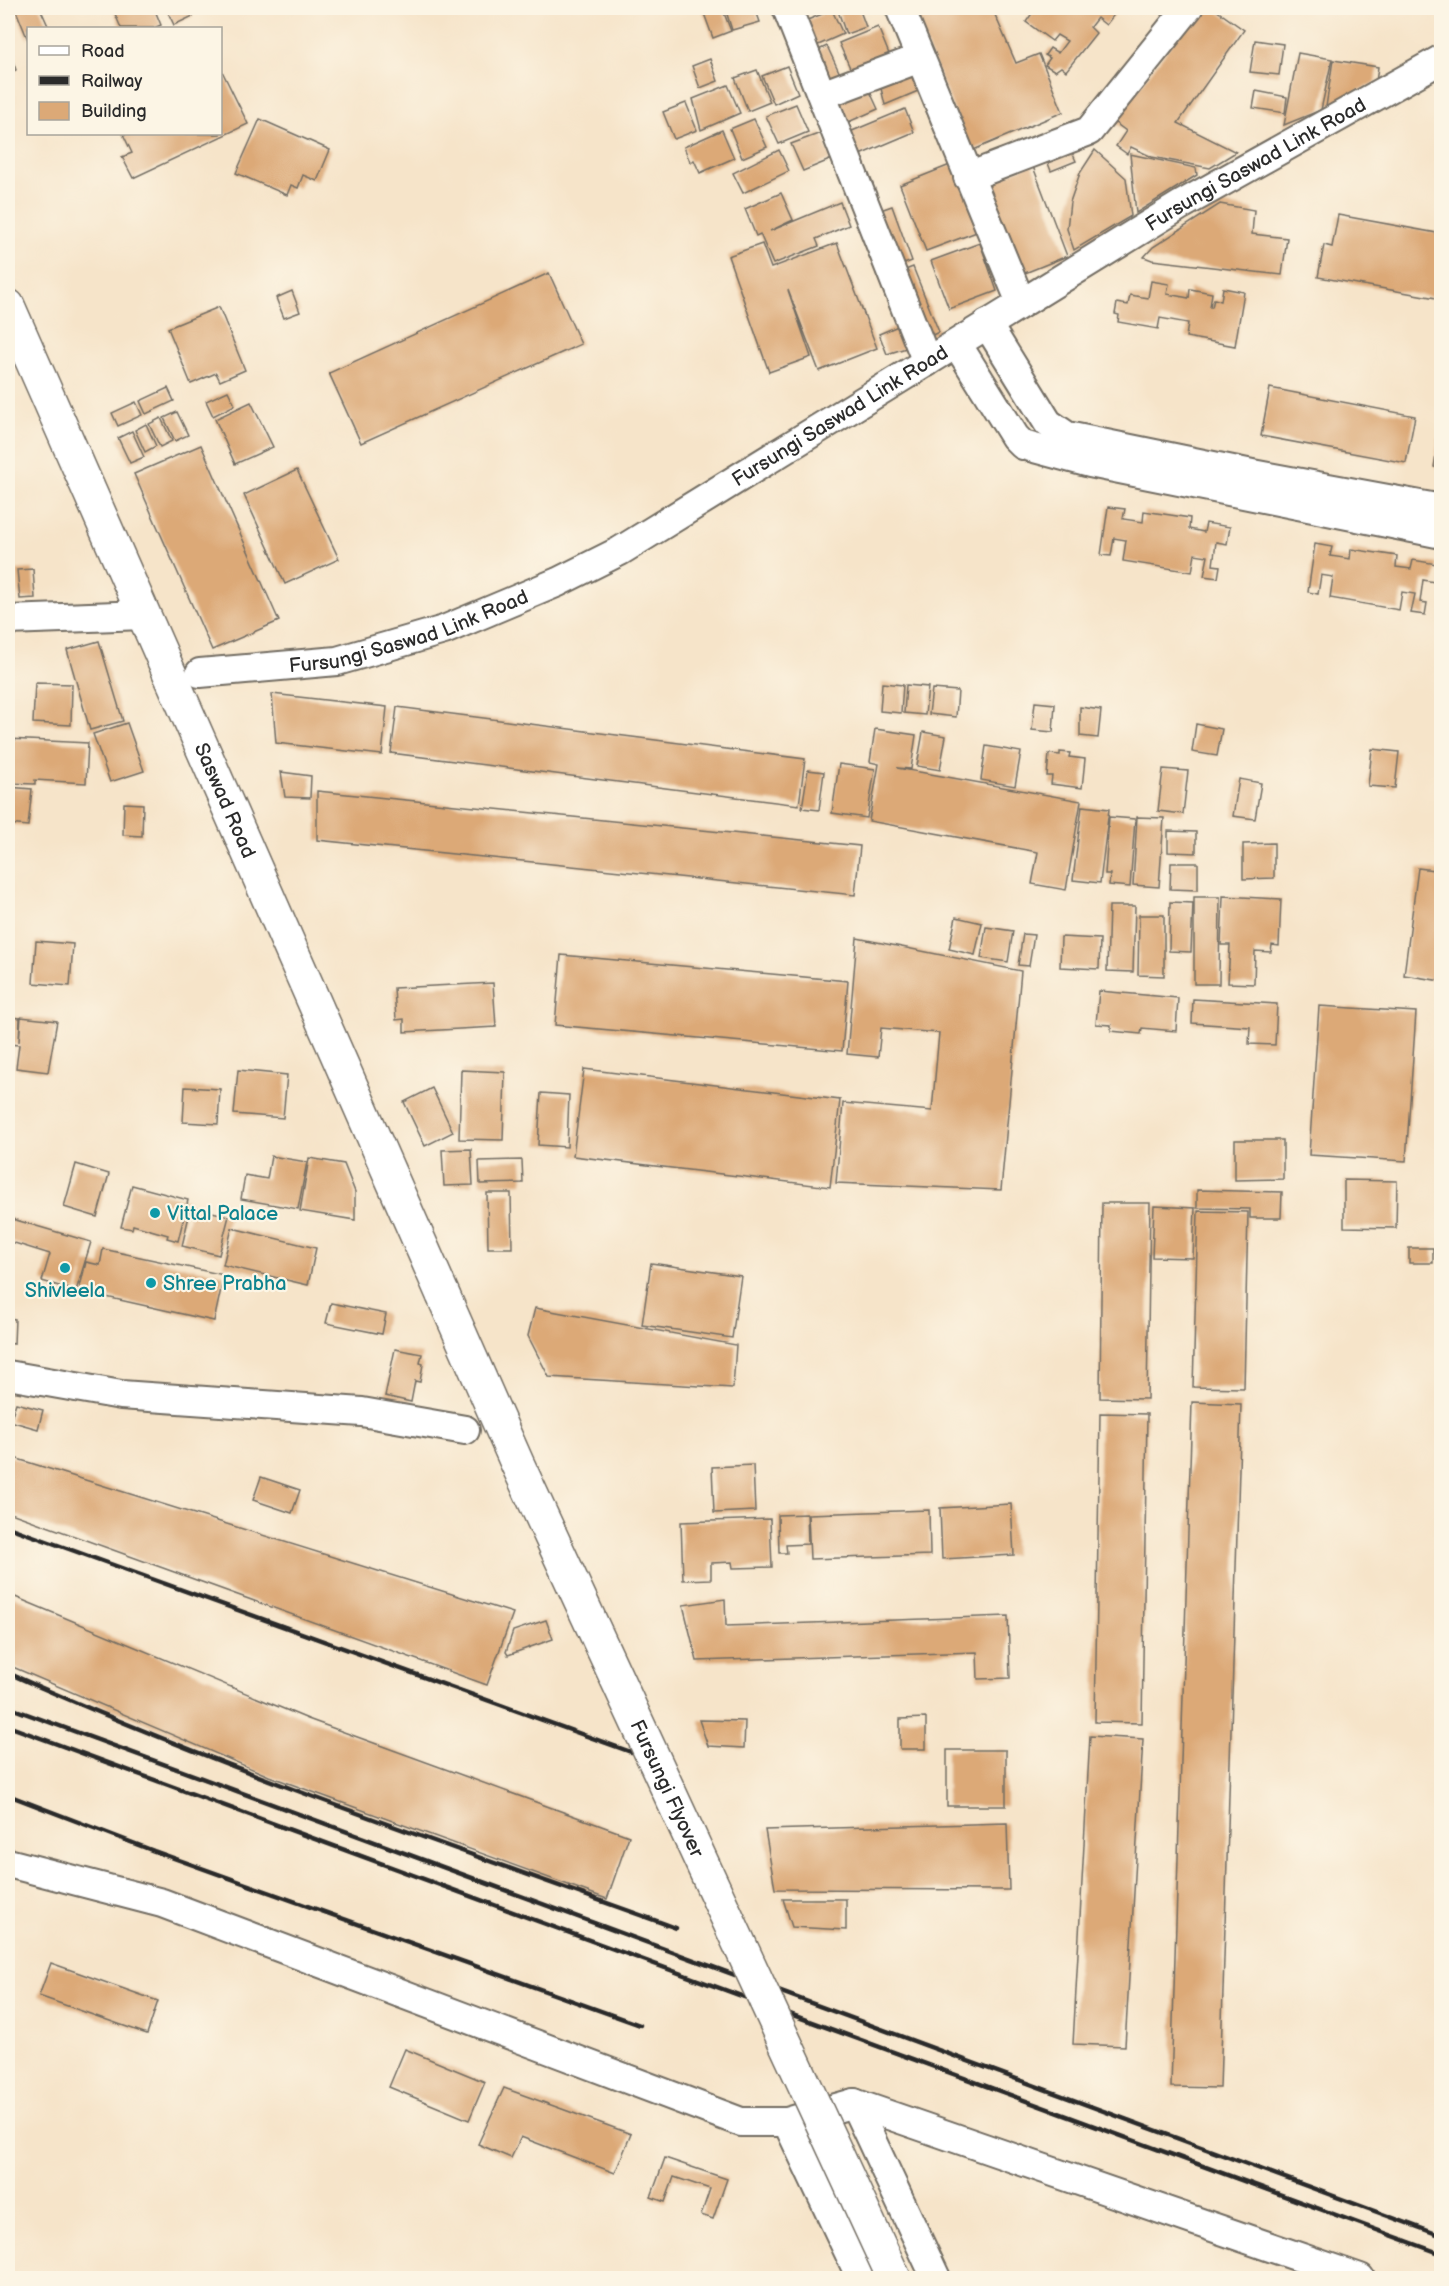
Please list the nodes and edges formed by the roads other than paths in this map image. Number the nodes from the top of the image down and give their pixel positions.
1 (787, 8) edge
2 (900, 8) edge
3 (1188, 8) edge
4 (920, 58) junction
5 (1442, 59) edge
6 (822, 95) junction
7 (968, 177) junction
8 (1021, 303) junction
9 (8, 306) edge
10 (987, 324) junction
11 (957, 344) junction
12 (927, 362) junction
13 (1442, 509) edge
14 (1442, 534) edge
15 (144, 615) junction
16 (8, 620) edge
17 (200, 673) dead end
18 (443, 1295) joint
19 (8, 1375) edge
20 (465, 1430) dead end
21 (8, 1863) edge
22 (854, 2103) junction
23 (787, 2122) junction
24 (861, 2278) edge
25 (894, 2278) edge
26 (936, 2278) edge
27 (1360, 2278) edge

1 - 6 street
2 - 4 street
3 - 7 street
4 - 6 street
4 - 7 street
5 - 8 street, Fursungi Saswad Link Road
6 - 12 street
7 - 8 street
8 - 10 street, Fursungi Saswad Link Road
9 - 15 highway, Saswad Road
10 - 11 street, Fursungi Saswad Link Road
10 - 13 street
11 - 12 street, Fursungi Saswad Link Road
11 - 14 street
12 - 17 street, Fursungi Saswad Link Road
15 - 16 street
15 - 18 highway, Saswad Road
18 - 25 highway, Fursungi Flyover, bridge
19 - 20 street
21 - 23 street
22 - 23 street
22 - 26 street
22 - 27 street
23 - 24 street

